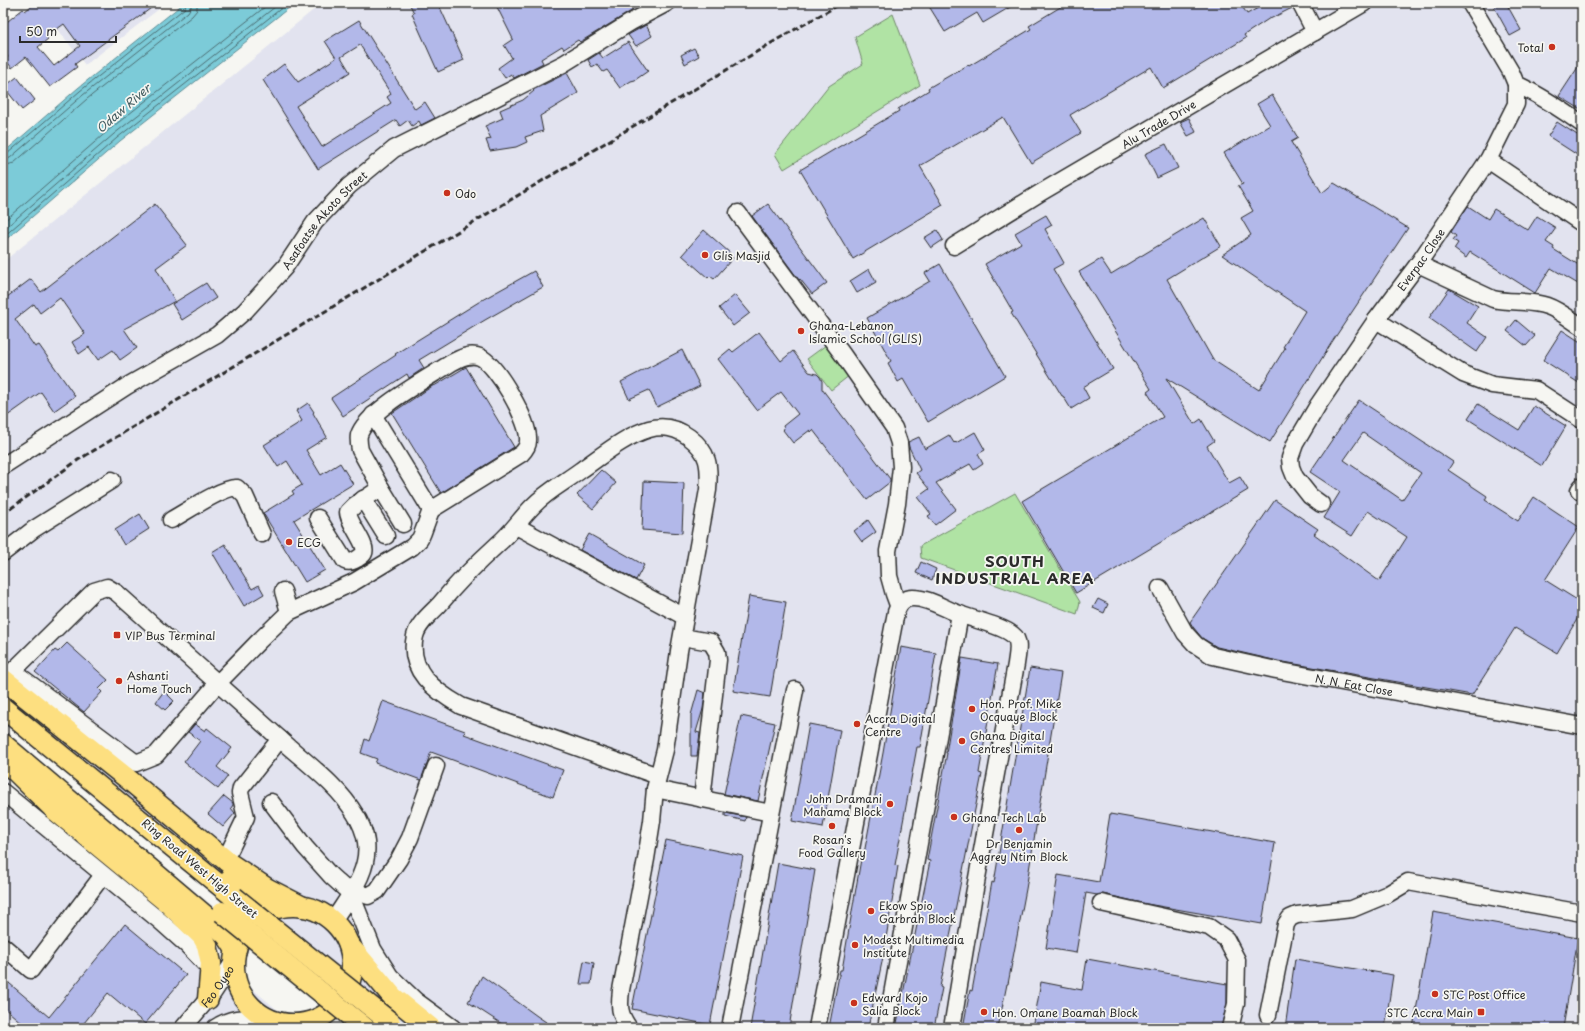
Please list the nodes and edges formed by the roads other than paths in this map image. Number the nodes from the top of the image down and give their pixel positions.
1 (667, 3) edge
2 (1300, 3) edge
3 (1364, 3) edge
4 (1470, 3) edge
5 (1315, 32) junction
6 (1516, 84) junction
7 (1582, 124) edge
8 (1488, 160) junction
9 (738, 213) dead end
10 (1580, 222) dead end
11 (954, 246) dead end
12 (1418, 264) junction
13 (1376, 320) junction
14 (1582, 327) edge
15 (373, 416) junction
16 (1582, 420) edge
17 (3, 466) edge
18 (112, 480) dead end
19 (381, 488) junction
20 (363, 499) junction
21 (1321, 504) dead end
22 (431, 510) junction
23 (318, 518) dead end
24 (171, 520) dead end
25 (402, 524) dead end
26 (516, 526) junction
27 (262, 534) dead end
28 (386, 536) dead end
29 (3, 553) edge
30 (1160, 588) dead end
31 (283, 591) dead end
32 (898, 605) junction
33 (289, 612) junction
34 (960, 614) junction
35 (685, 617) junction
36 (682, 637) junction
37 (6, 672) edge
38 (217, 684) junction
39 (795, 690) dead end
40 (3, 693) edge
41 (3, 708) edge
42 (1582, 726) edge
43 (3, 732) edge
44 (280, 739) junction
45 (3, 744) edge
46 (3, 759) edge
47 (436, 766) dead end
48 (657, 783) junction
49 (3, 792) edge
50 (702, 799) junction
51 (271, 802) dead end
52 (770, 813) junction
53 (230, 850) dead end
54 (102, 874) junction
55 (352, 892) junction
56 (1101, 903) dead end
57 (303, 906) junction
58 (269, 910) junction
59 (1582, 913) edge
60 (332, 921) junction
61 (349, 945) junction
62 (3, 946) edge
63 (235, 956) junction
64 (211, 970) junction
65 (208, 999) junction
66 (1268, 1015) dead end
67 (283, 1023) edge
68 (394, 1025) edge
69 (183, 1028) edge
70 (215, 1028) edge
71 (365, 1028) edge
72 (430, 1028) edge
73 (453, 1028) edge
74 (629, 1028) edge
75 (730, 1028) edge
76 (817, 1028) edge
77 (886, 1028) edge
78 (952, 1028) edge
79 (1230, 1028) edge

1 - 17 street, Asafoatse Akoto Street
2 - 5 street
3 - 5 street, Alu Trade Drive
4 - 6 street, Everpac Close
5 - 11 street, Alu Trade Drive
6 - 7 street
6 - 8 street, Everpac Close
8 - 10 street
8 - 12 street, Everpac Close
9 - 32 street
12 - 13 street, Everpac Close
12 - 14 street
13 - 16 street
13 - 21 street, Everpac Close
15 - 19 street
15 - 22 street
15 - 22 street
18 - 29 street
19 - 20 street
19 - 25 street
20 - 23 street
20 - 28 street
22 - 33 street
24 - 27 street
26 - 35 street
26 - 35 street
26 - 48 street
30 - 42 street, N. N. Eat Close
31 - 33 street
32 - 34 street
32 - 76 street
33 - 38 street
34 - 77 street
34 - 78 street
35 - 36 street
36 - 48 street
36 - 50 street
37 - 38 street
37 - 38 street
37 - 57 main road
38 - 44 street
39 - 52 street
40 - 58 main road, Ring Road West High Street
41 - 68 main road, Ring Road West High Street, bridge
43 - 71 main road, Ring Road West High Street, bridge
44 - 53 street
44 - 55 street
45 - 63 main road
46 - 64 main road
47 - 55 street
48 - 50 street
48 - 74 street
49 - 54 street
50 - 52 street
51 - 55 street
52 - 75 street
54 - 62 street
54 - 64 street
55 - 60 street
55 - 73 street
56 - 79 street
57 - 58 main road
57 - 60 main road
58 - 63 main road
59 - 66 street
60 - 61 main road
61 - 67 main road
61 - 72 main road
63 - 65 street, Feo Oyeo
63 - 67 main road
64 - 65 main road
65 - 69 street, Feo Oyeo
67 - 70 street

